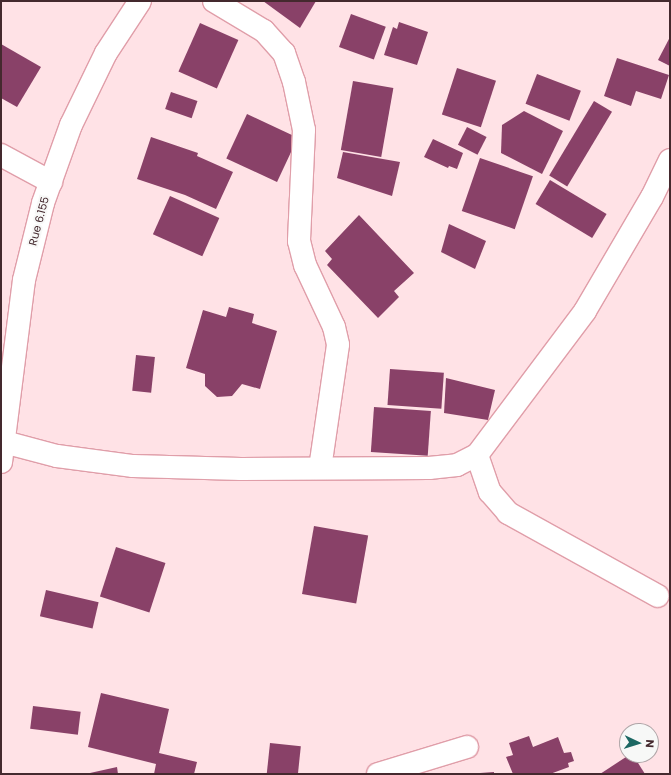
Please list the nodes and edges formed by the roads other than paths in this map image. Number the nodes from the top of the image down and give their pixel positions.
1 (140, 1) edge
2 (214, 1) edge
3 (1, 156) edge
4 (670, 160) edge
5 (51, 182) junction
6 (3, 452) edge
7 (477, 455) junction
8 (320, 468) junction
9 (658, 596) dead end
10 (467, 747) dead end
11 (378, 774) edge

1 - 5 street, Rue 6.155
2 - 8 street
3 - 5 street
4 - 7 street
5 - 6 street, Rue 6.155
6 - 8 street
7 - 8 street
7 - 9 street
10 - 11 street

